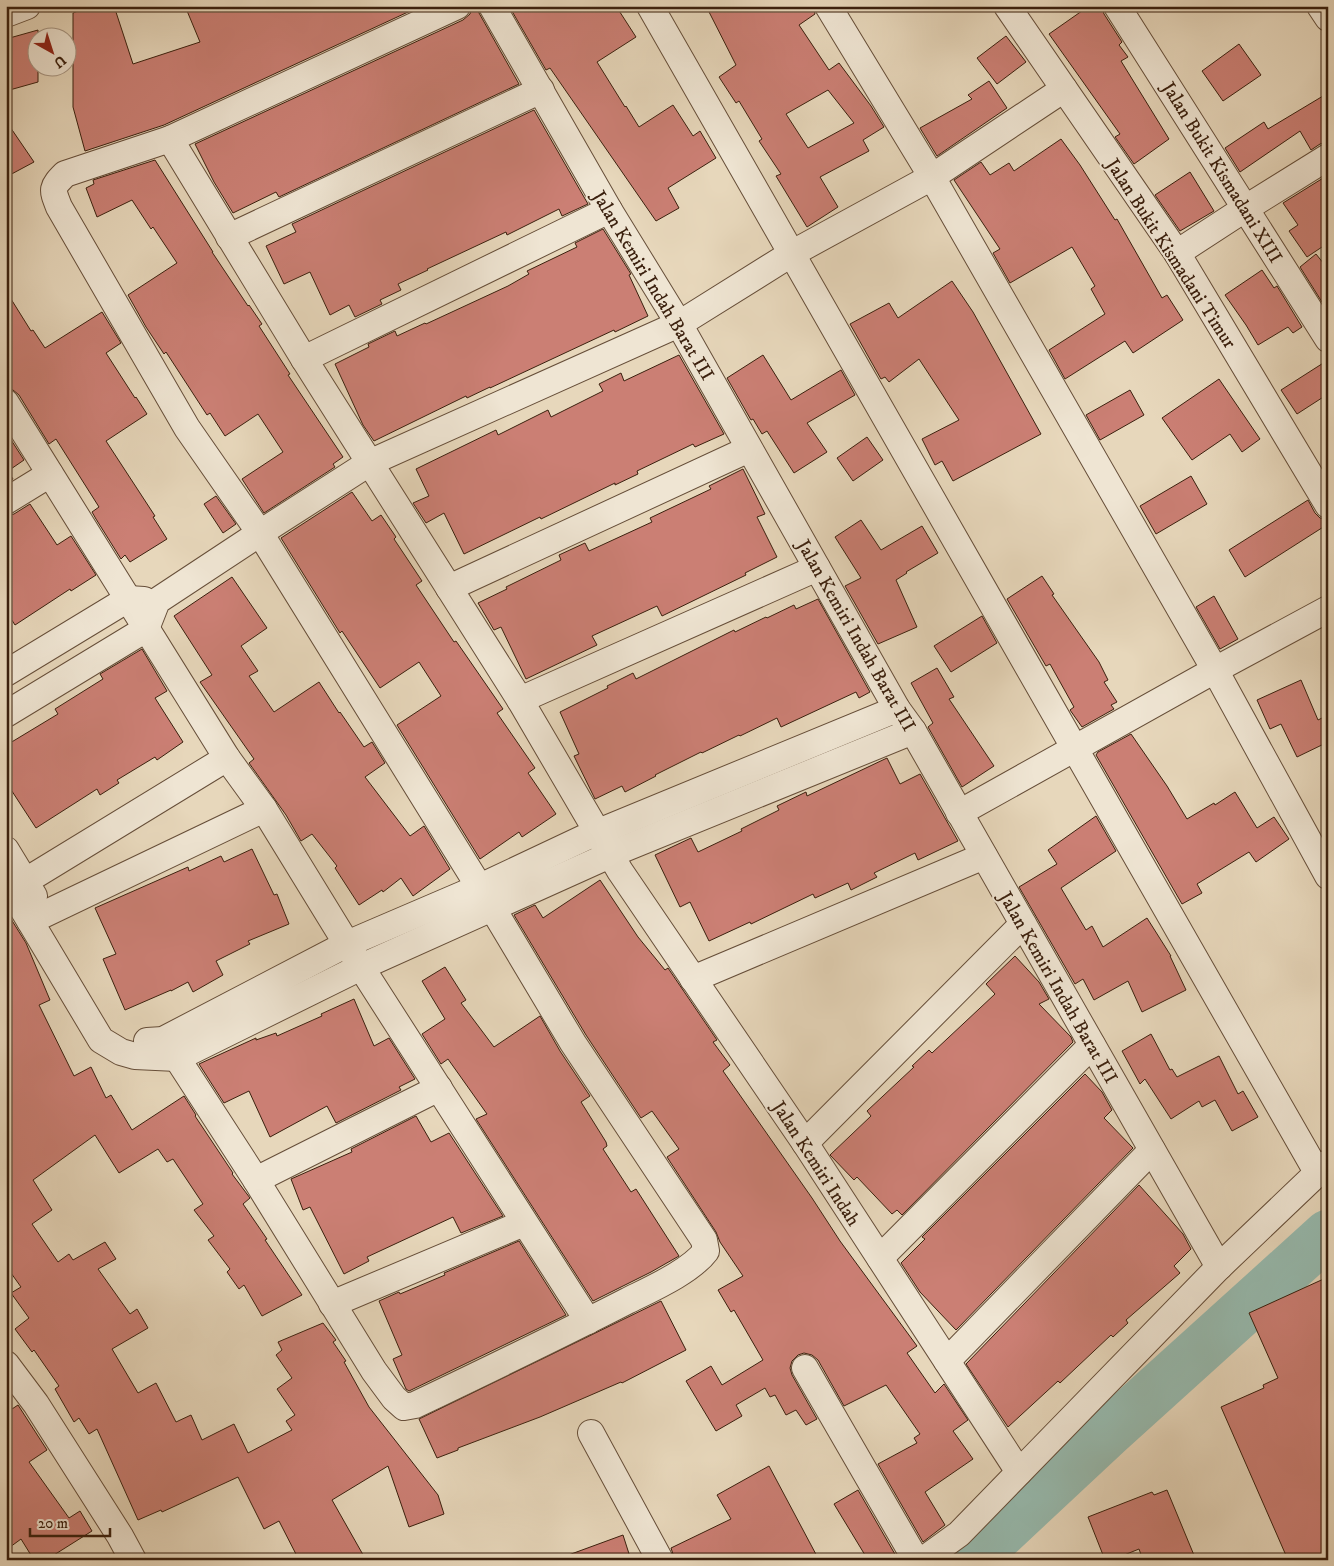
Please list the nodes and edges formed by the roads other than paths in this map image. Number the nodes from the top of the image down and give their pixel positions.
1 (27, 6) edge
2 (457, 6) edge
3 (492, 6) edge
4 (650, 6) edge
5 (828, 6) edge
6 (1007, 6) edge
7 (1117, 6) edge
8 (1320, 6) edge
9 (6, 14) edge
10 (1328, 18) edge
11 (1064, 89) junction
12 (541, 90) junction
13 (170, 139) junction
14 (1328, 157) edge
15 (932, 177) junction
16 (1246, 208) junction
17 (609, 210) junction
18 (229, 237) junction
19 (1177, 253) junction
20 (791, 254) junction
21 (679, 324) junction
22 (1328, 338) edge
23 (304, 359) junction
24 (6, 403) edge
25 (749, 449) junction
26 (369, 463) junction
27 (50, 474) junction
28 (6, 501) edge
29 (1328, 506) edge
30 (260, 533) junction
31 (817, 568) junction
32 (449, 588) junction
33 (128, 599) junction
34 (157, 602) junction
35 (1328, 609) edge
36 (146, 629) junction
37 (1215, 670) junction
38 (6, 673) edge
39 (520, 700) junction
40 (897, 709) junction
41 (6, 714) edge
42 (913, 731) junction
43 (1076, 748) junction
44 (227, 758) junction
45 (264, 809) junction
46 (959, 813) junction
47 (598, 832) junction
48 (6, 850) edge
49 (611, 855) junction
50 (984, 856) junction
51 (1328, 876) edge
52 (15, 881) edge
53 (486, 898) junction
54 (38, 917) junction
55 (1023, 924) junction
56 (347, 944) junction
57 (361, 967) junction
58 (693, 979) junction
59 (1092, 1045) junction
60 (170, 1049) junction
61 (439, 1088) junction
62 (805, 1143) junction
63 (1152, 1150) junction
64 (1322, 1167) edge
65 (256, 1180) junction
66 (524, 1223) junction
67 (880, 1258) junction
68 (1219, 1267) junction
69 (332, 1304) junction
70 (588, 1321) junction
71 (947, 1361) junction
72 (6, 1364) edge
73 (805, 1368) dead end
74 (591, 1433) dead end
75 (1019, 1472) junction
76 (133, 1560) edge
77 (660, 1560) edge
78 (916, 1560) edge
79 (923, 1560) edge

1 - 9 street
2 - 13 street
3 - 12 street, Jalan Kemiri Indah Barat III
4 - 20 street
5 - 15 street
6 - 11 street, Jalan Bukit Kismadani Timur
7 - 16 street, Jalan Bukit Kismadani XIII
8 - 10 street
11 - 15 street
11 - 19 street, Jalan Bukit Kismadani Timur
12 - 17 street, Jalan Kemiri Indah Barat III
12 - 18 street
13 - 18 street, Jalan Kemiri Indah
13 - 30 street
14 - 16 street
15 - 20 street
15 - 37 street
16 - 19 street
16 - 22 street, Jalan Bukit Kismadani XIII
17 - 21 street, Jalan Kemiri Indah Barat III
17 - 23 street
18 - 23 street, Jalan Kemiri Indah
19 - 29 street, Jalan Bukit Kismadani Timur
20 - 21 street
20 - 43 street
21 - 25 street, Jalan Kemiri Indah Barat III
21 - 26 street
23 - 26 street, Jalan Kemiri Indah
24 - 27 street
25 - 31 street, Jalan Kemiri Indah Barat III
25 - 32 street
26 - 30 street
26 - 32 street, Jalan Kemiri Indah
27 - 28 street
27 - 33 street
30 - 34 street
30 - 53 street
31 - 39 street
31 - 40 street, Jalan Kemiri Indah Barat III
32 - 39 street, Jalan Kemiri Indah
33 - 34 street
33 - 36 street
33 - 38 street
34 - 36 street
35 - 37 street
36 - 41 street
36 - 44 street
37 - 43 street
37 - 51 street
39 - 47 street, Jalan Kemiri Indah
40 - 42 street, Jalan Kemiri Indah Barat III
40 - 47 street
42 - 46 street, Jalan Kemiri Indah Barat III
42 - 49 street
43 - 46 street
43 - 64 street
44 - 45 street
44 - 52 street
45 - 54 street
45 - 56 street
46 - 50 street, Jalan Kemiri Indah Barat III
47 - 49 street, Jalan Kemiri Indah
47 - 53 street
48 - 52 street
49 - 53 street
49 - 58 street, Jalan Kemiri Indah
50 - 55 street, Jalan Kemiri Indah Barat III
50 - 58 street
52 - 54 street
53 - 56 street
53 - 57 street
53 - 70 street
54 - 60 street
55 - 59 street, Jalan Kemiri Indah Barat III
55 - 62 street
56 - 57 street
56 - 60 street
57 - 60 street
57 - 61 street
58 - 62 street, Jalan Kemiri Indah
59 - 63 street, Jalan Kemiri Indah Barat III
59 - 67 street
60 - 65 street
61 - 65 street
61 - 66 street
62 - 67 street, Jalan Kemiri Indah
63 - 68 street, Jalan Kemiri Indah Barat III
63 - 71 street
64 - 68 street
65 - 69 street
66 - 69 street
66 - 70 street
67 - 71 street, Jalan Kemiri Indah
68 - 75 street
69 - 70 street
71 - 75 street, Jalan Kemiri Indah
72 - 76 street
73 - 78 street
74 - 77 street
75 - 79 street

